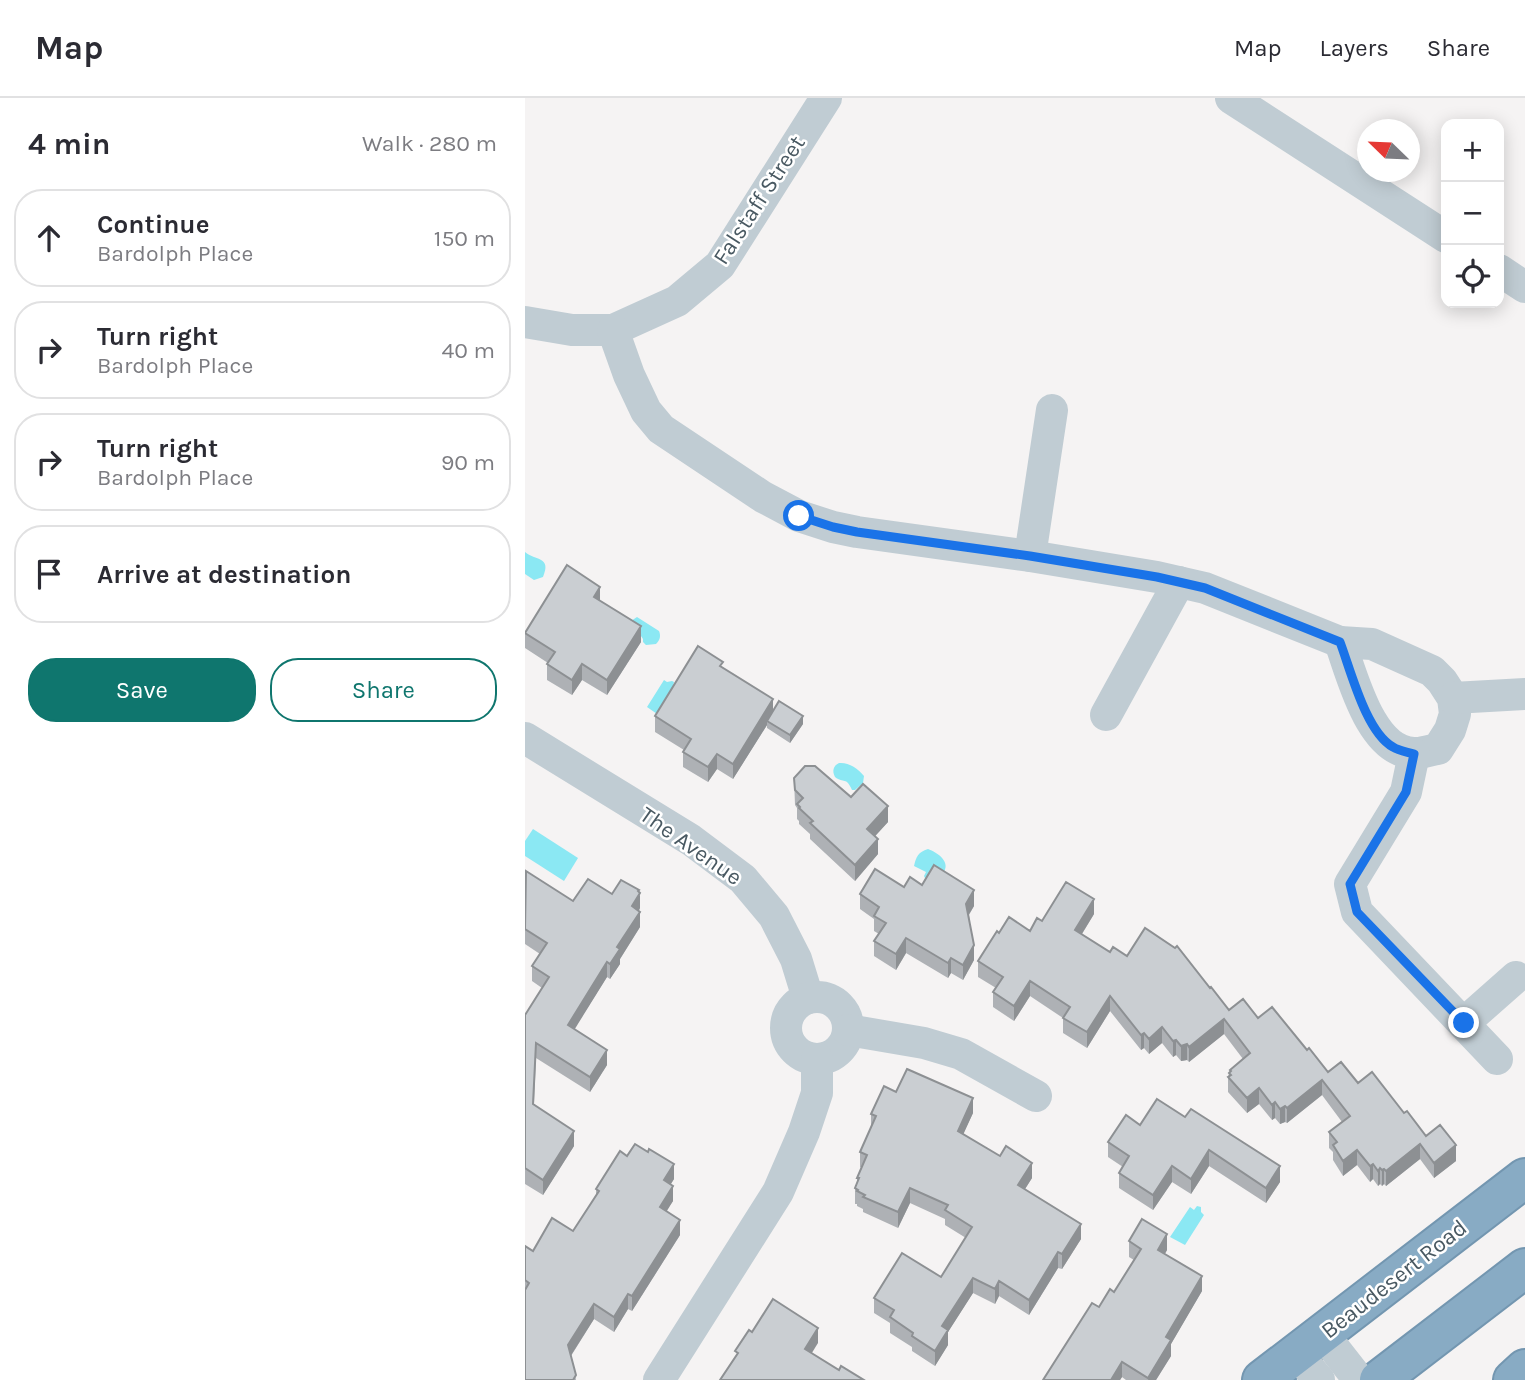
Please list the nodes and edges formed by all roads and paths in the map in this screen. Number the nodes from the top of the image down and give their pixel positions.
1 (826, 98) edge
2 (1231, 98) edge
3 (1441, 234) edge
4 (1504, 273) edge
5 (1525, 287) edge
6 (525, 323) edge
7 (613, 330) junction
8 (1052, 410) dead end
9 (1030, 556) junction
10 (1179, 582) junction
11 (1340, 642) junction
12 (1525, 694) edge
13 (1453, 698) junction
14 (1106, 715) dead end
15 (525, 738) edge
16 (1414, 754) junction
17 (1517, 977) dead end
18 (808, 998) junction
19 (1464, 1023) junction
20 (848, 1030) junction
21 (817, 1059) junction
22 (1497, 1059) dead end
23 (1036, 1096) dead end
24 (1525, 1178) edge
25 (1525, 1268) edge
26 (1313, 1356) edge
27 (1525, 1369) edge
28 (659, 1380) edge
29 (1262, 1380) edge
30 (1359, 1380) edge
31 (1379, 1380) edge
32 (1513, 1380) edge

1 - 7 street, Falstaff Street
2 - 3 street
4 - 5 street
6 - 7 street, Falstaff Street
7 - 9 street
8 - 9 street
9 - 10 street
10 - 11 street
10 - 14 street
11 - 13 street
11 - 16 street
12 - 13 street
13 - 16 street
15 - 18 street, The Avenue
16 - 19 street
17 - 19 street
18 - 20 street
18 - 21 street
19 - 22 street
20 - 21 street
20 - 23 street
21 - 28 street
24 - 26 highway, Beaudesert Road
25 - 31 highway
26 - 29 highway, Beaudesert Road
26 - 30 street
27 - 32 highway

